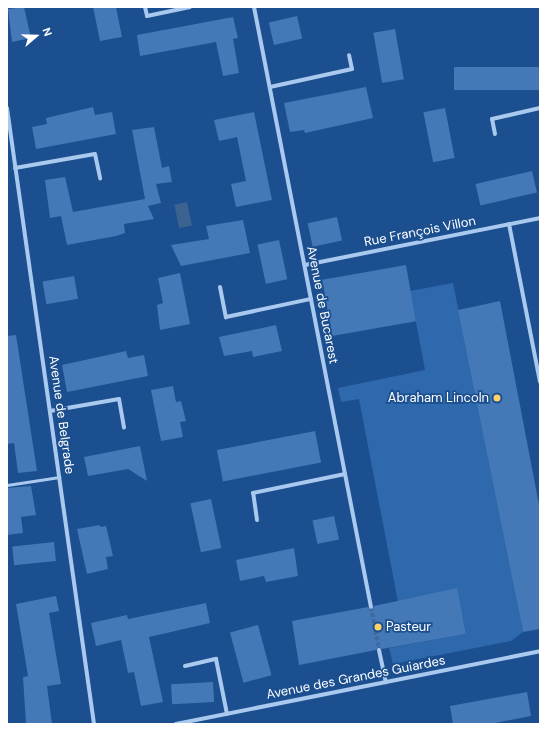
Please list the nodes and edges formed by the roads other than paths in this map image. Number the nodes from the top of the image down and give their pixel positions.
1 (145, 7) edge
2 (190, 7) edge
3 (254, 7) edge
4 (348, 55) dead end
5 (270, 87) junction
6 (7, 108) edge
7 (540, 108) edge
8 (495, 134) dead end
9 (16, 168) junction
10 (100, 178) dead end
11 (540, 218) edge
12 (509, 224) junction
13 (305, 265) junction
14 (220, 287) dead end
15 (311, 299) junction
16 (540, 382) edge
17 (50, 411) junction
18 (124, 428) dead end
19 (345, 474) junction
20 (59, 477) junction
21 (7, 485) edge
22 (257, 520) dead end
23 (371, 607) tunnel mouth
24 (379, 650) tunnel mouth
25 (540, 651) edge
26 (185, 666) dead end
27 (386, 682) junction
28 (227, 714) junction
29 (94, 724) edge
30 (176, 724) edge

1 - 2 street
3 - 5 street, Avenue de Bucarest
4 - 5 street
5 - 13 street, Avenue de Bucarest
6 - 9 street, Avenue de Belgrade
7 - 8 street
9 - 10 street
9 - 17 street, Avenue de Belgrade
11 - 12 street, Rue François Villon
12 - 13 street, Rue François Villon
12 - 16 street
13 - 15 street, Avenue de Bucarest
14 - 15 street
15 - 19 street, Avenue de Bucarest
17 - 18 street
17 - 20 street, Avenue de Belgrade
19 - 22 street
19 - 23 street, Avenue de Bucarest
20 - 21 lane
20 - 29 street, Avenue de Belgrade
24 - 27 street
25 - 27 street, Avenue des Grandes Guiardes
26 - 28 street
27 - 28 street, Avenue des Grandes Guiardes
28 - 30 street, Avenue des Grandes Guiardes

